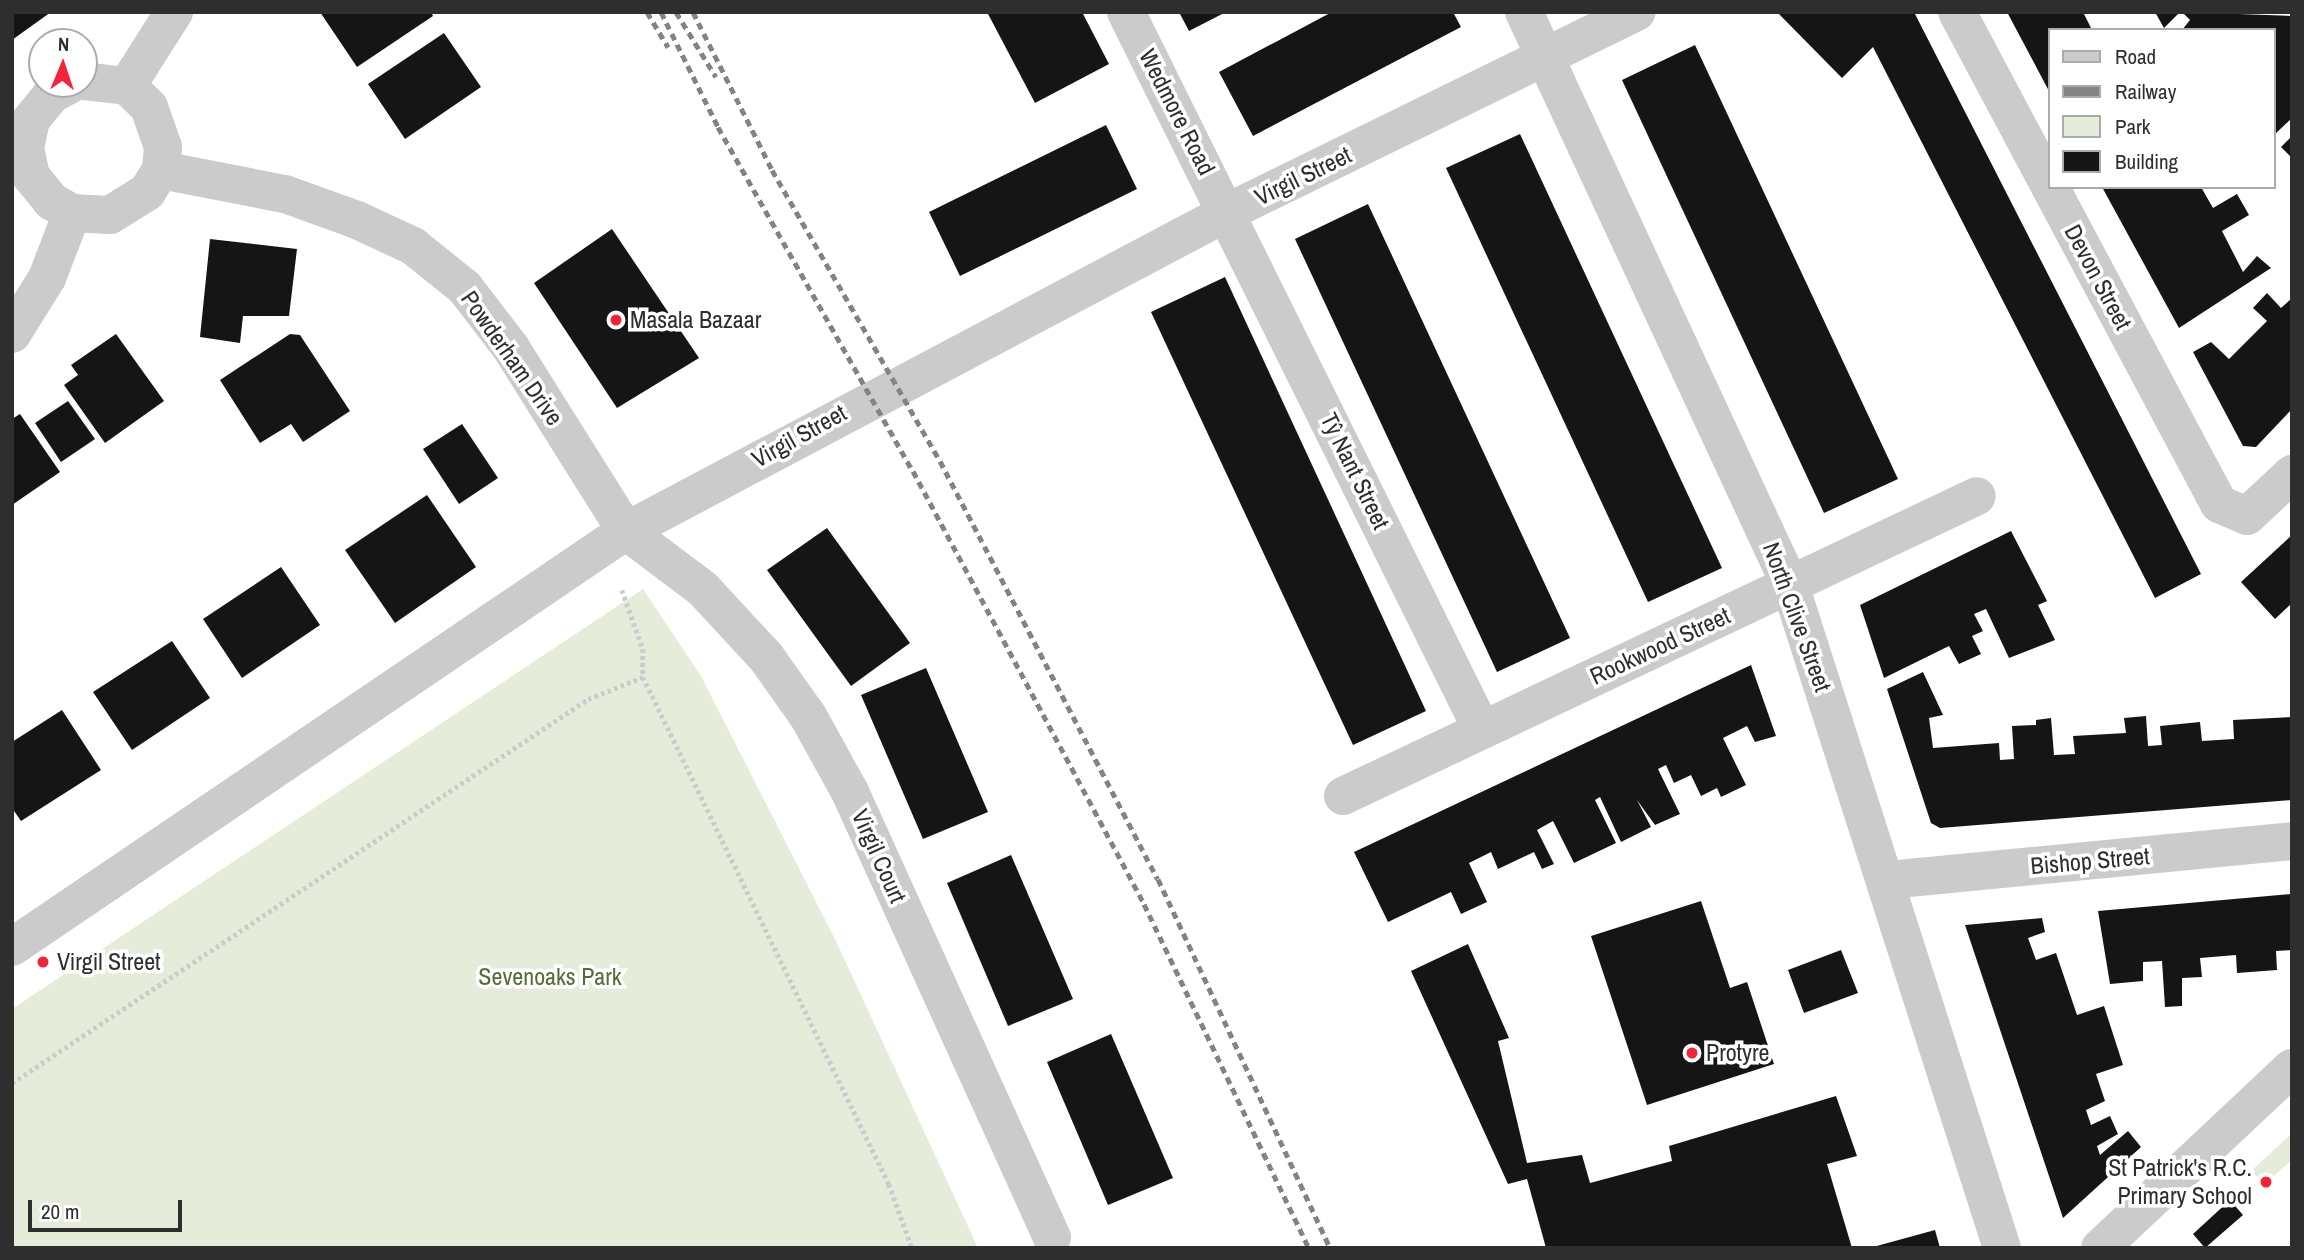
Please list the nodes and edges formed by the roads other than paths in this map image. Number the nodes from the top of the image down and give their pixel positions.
1 (174, 12) edge
2 (1126, 12) edge
3 (1524, 12) edge
4 (1637, 12) edge
5 (1957, 12) edge
6 (1546, 56) junction
7 (98, 83) edge
8 (127, 86) junction
9 (47, 98) edge
10 (22, 117) edge
11 (161, 170) junction
12 (2048, 183) edge
13 (2051, 189) edge
14 (1228, 212) junction
15 (72, 213) junction
16 (12, 334) edge
17 (2292, 474) edge
18 (1977, 496) dead end
19 (616, 539) junction
20 (1790, 584) junction
21 (1482, 730) junction
22 (1343, 796) dead end
23 (2292, 841) edge
24 (1888, 880) junction
25 (12, 947) edge
26 (2292, 1068) edge
27 (1052, 1237) dead end
28 (2002, 1248) edge
29 (2100, 1248) edge

1 - 8 street
2 - 14 street, Wedmore Road
3 - 6 street, North Clive Street
4 - 6 street, Virgil Street
5 - 12 street, Devon Street
6 - 14 street, Virgil Street
6 - 20 street, North Clive Street
7 - 8 street
8 - 11 street
9 - 10 street
10 - 15 street
11 - 15 street
11 - 19 street, Powderham Drive
13 - 17 street, Devon Street
14 - 19 street, Virgil Street
14 - 21 street, Tŷ Nant Street
15 - 16 street
18 - 20 street, Rookwood Street
19 - 25 street, Virgil Street
19 - 27 street, Virgil Court
20 - 21 street, Rookwood Street
20 - 24 street, North Clive Street
21 - 22 street, Rookwood Street
23 - 24 street, Bishop Street
24 - 28 street, North Clive Street
26 - 29 street

